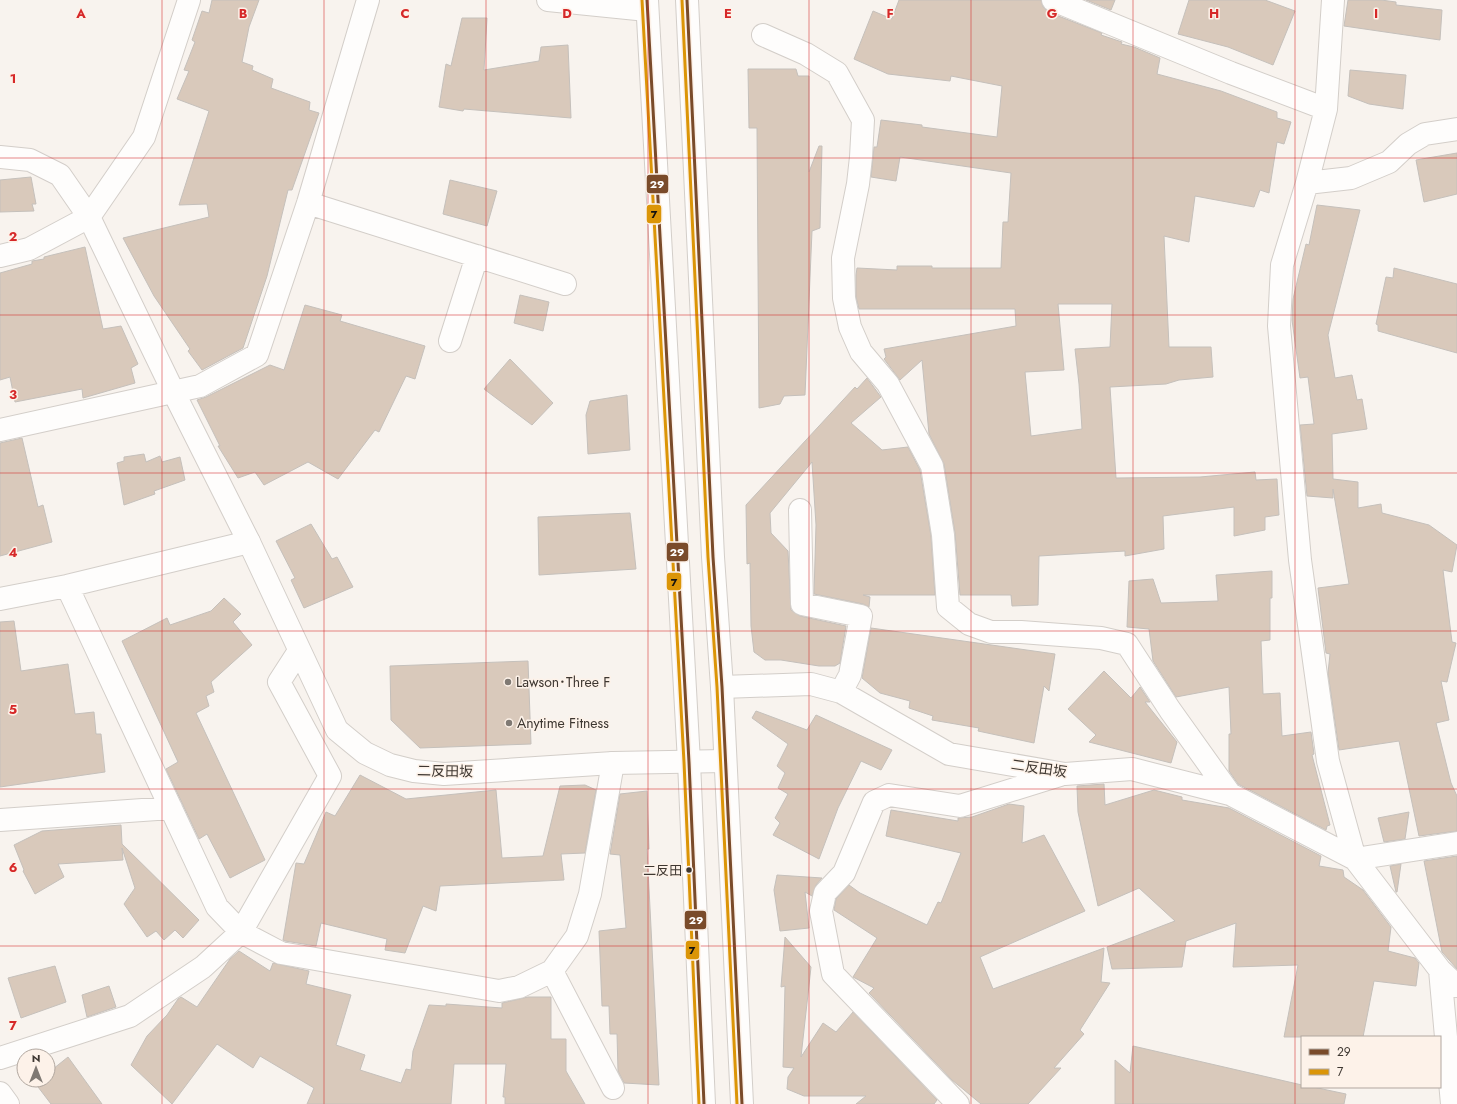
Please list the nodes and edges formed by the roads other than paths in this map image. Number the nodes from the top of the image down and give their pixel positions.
1 (189, 0) edge
2 (368, 0) edge
3 (548, 0) edge
4 (687, 0) edge
5 (1053, 0) edge
6 (1333, 0) edge
7 (647, 5) edge
8 (763, 35) dead end
9 (1326, 109) junction
10 (1457, 129) edge
11 (0, 157) edge
12 (1307, 183) junction
13 (308, 203) junction
14 (89, 217) junction
15 (0, 256) edge
16 (476, 256) junction
17 (565, 284) dead end
18 (450, 341) dead end
19 (173, 391) junction
20 (0, 430) edge
21 (800, 510) dead end
22 (249, 542) junction
23 (67, 586) junction
24 (0, 599) edge
25 (299, 651) junction
26 (722, 687) junction
27 (841, 692) junction
28 (724, 760) junction
29 (689, 762) junction
30 (613, 763) junction
31 (1065, 774) junction
32 (1230, 794) junction
33 (171, 808) junction
34 (0, 820) edge
35 (1457, 843) edge
36 (1355, 859) junction
37 (241, 932) junction
38 (1440, 970) junction
39 (552, 971) junction
40 (1457, 986) edge
41 (0, 1058) edge
42 (613, 1088) dead end
43 (0, 1093) edge
44 (8, 1104) edge
45 (704, 1104) edge
46 (742, 1104) edge
47 (958, 1104) edge
48 (1452, 1104) edge

1 - 14 main road
2 - 13 main road
3 - 7 main road
4 - 26 main road
5 - 9 main road
6 - 9 main road
7 - 29 main road
8 - 32 main road
9 - 12 main road
10 - 12 main road
11 - 14 main road, 二反田坂
12 - 36 main road
13 - 16 main road
13 - 19 main road
14 - 15 main road
14 - 19 main road, 二反田坂
16 - 17 main road
16 - 18 main road
19 - 20 main road
19 - 22 main road, 二反田坂
21 - 27 main road
22 - 23 main road
22 - 25 main road, 二反田坂
23 - 24 main road
23 - 33 main road
25 - 30 main road, 二反田坂
25 - 37 main road
26 - 27 main road, 二反田坂
26 - 28 main road
27 - 31 main road, 二反田坂
28 - 29 main road, 二反田坂
28 - 46 main road
29 - 30 main road, 二反田坂
29 - 45 main road
30 - 39 main road
31 - 32 main road, 二反田坂
31 - 47 main road
32 - 36 main road, 二反田坂
33 - 34 main road
33 - 37 main road
35 - 36 main road
36 - 38 main road
37 - 39 main road
37 - 41 main road
38 - 40 main road
38 - 48 main road
39 - 42 main road
43 - 44 main road

